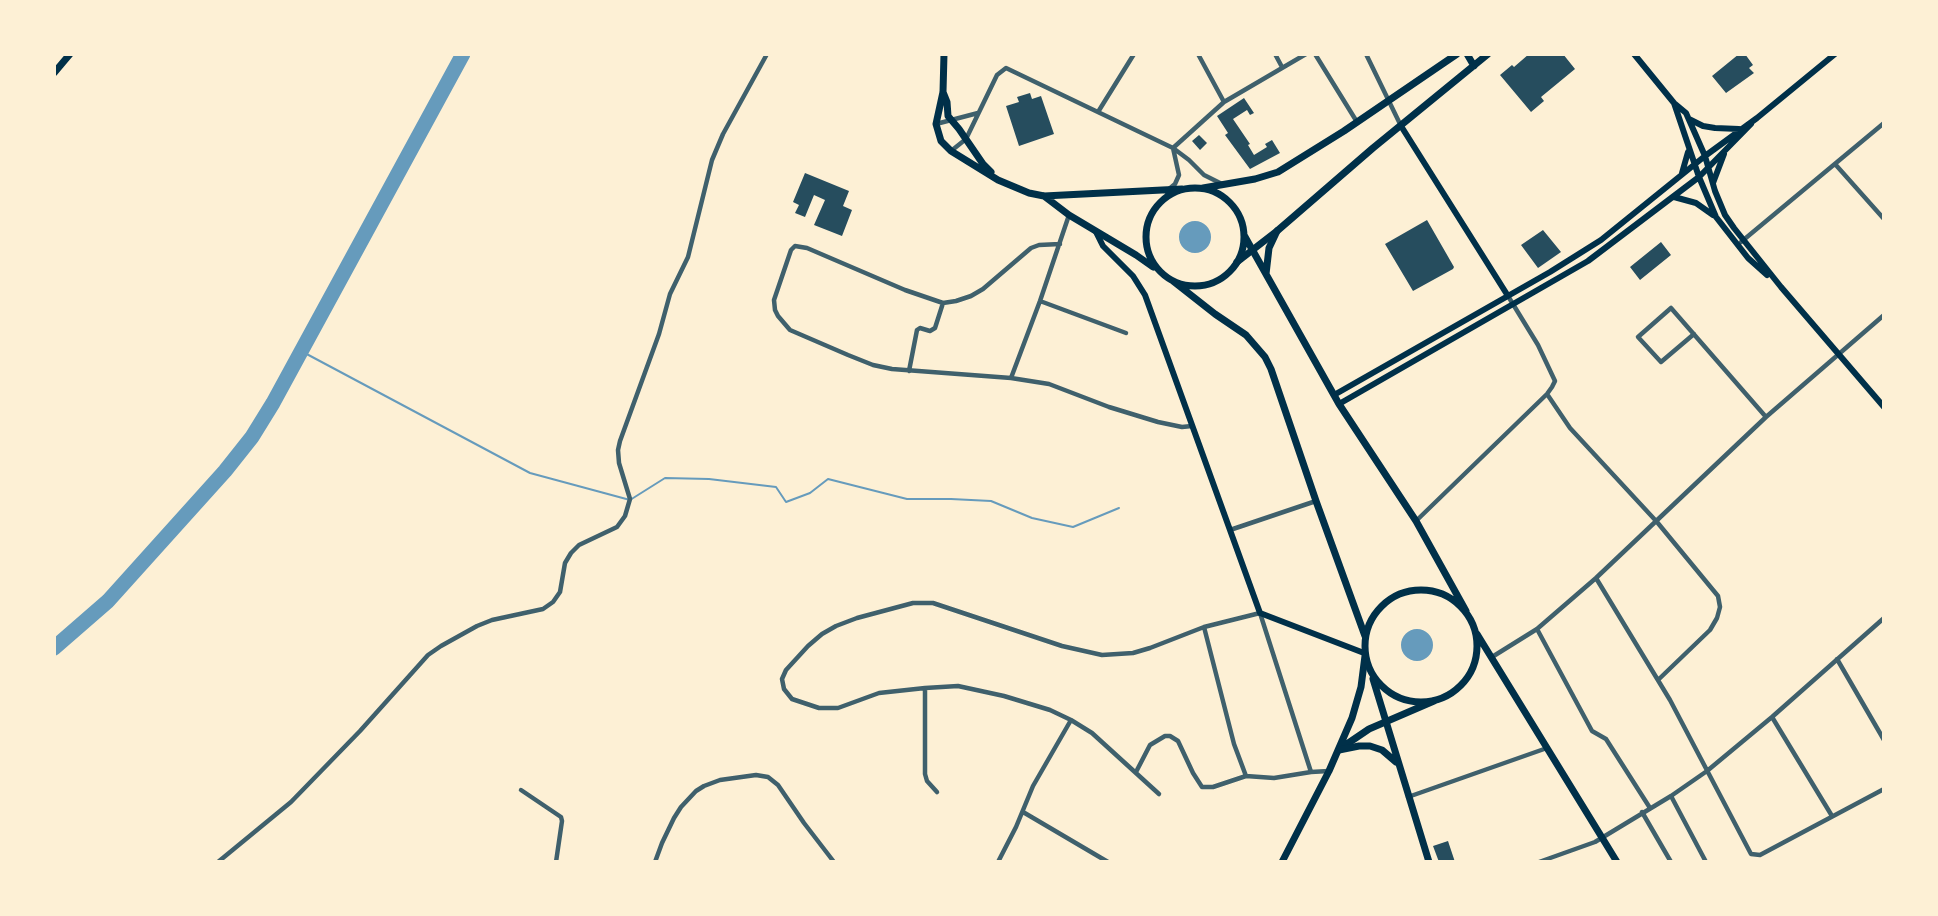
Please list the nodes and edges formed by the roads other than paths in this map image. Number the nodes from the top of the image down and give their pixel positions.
1 (70, 54) edge
2 (767, 54) edge
3 (944, 54) edge
4 (1134, 54) edge
5 (1198, 54) edge
6 (1275, 54) edge
7 (1306, 54) edge
8 (1315, 54) edge
9 (1366, 54) edge
10 (1457, 54) edge
11 (1467, 54) edge
12 (1488, 54) edge
13 (1634, 54) edge
14 (1834, 54) edge
15 (1474, 66) junction
16 (1282, 67) junction
17 (54, 73) edge
18 (943, 92) junction
19 (1389, 100) junction
20 (1224, 102) junction
21 (1674, 103) junction
22 (1098, 112) junction
23 (978, 113) junction
24 (1757, 118) junction
25 (1689, 119) junction
26 (951, 121) junction
27 (1357, 122) junction
28 (1884, 123) edge
29 (936, 124) junction
30 (1401, 126) junction
31 (1740, 129) junction
32 (966, 139) junction
33 (1173, 148) junction
34 (1688, 148) junction
35 (1725, 150) junction
36 (951, 151) junction
37 (1705, 156) junction
38 (1835, 164) junction
39 (1695, 165) junction
40 (1708, 168) junction
41 (1681, 176) junction
42 (1699, 177) junction
43 (998, 180) junction
44 (1713, 184) junction
45 (1223, 185) junction
46 (1203, 188) junction
47 (1182, 189) junction
48 (1166, 191) junction
49 (1044, 196) junction
50 (1674, 197) junction
51 (1069, 215) junction
52 (1716, 217) junction
53 (1884, 219) edge
54 (1277, 231) junction
55 (1096, 232) junction
56 (1244, 235) junction
57 (1740, 243) junction
58 (1060, 244) junction
59 (1252, 252) junction
60 (1237, 262) junction
61 (1159, 272) junction
62 (1266, 276) junction
63 (1173, 282) junction
64 (1508, 296) junction
65 (1040, 301) junction
66 (943, 303) junction
67 (1515, 305) junction
68 (1883, 319) edge
69 (1126, 333) dead end
70 (1694, 334) junction
71 (1839, 354) junction
72 (909, 370) junction
73 (1011, 378) junction
74 (1547, 394) junction
75 (1334, 395) junction
76 (1339, 404) junction
77 (1884, 407) edge
78 (1766, 417) junction
79 (1192, 426) junction
80 (1316, 501) junction
81 (1416, 522) junction
82 (1657, 522) junction
83 (1230, 530) junction
84 (1596, 578) junction
85 (1466, 611) junction
86 (1260, 613) junction
87 (1884, 618) edge
88 (1204, 627) junction
89 (1474, 628) junction
90 (1537, 629) junction
91 (1365, 636) junction
92 (1364, 654) junction
93 (1492, 657) junction
94 (1837, 659) junction
95 (1371, 674) junction
96 (1658, 680) junction
97 (925, 688) junction
98 (1434, 701) junction
99 (1772, 717) junction
100 (1071, 720) junction
101 (1386, 720) junction
102 (1884, 740) edge
103 (1548, 748) junction
104 (1339, 750) junction
105 (1399, 765) junction
106 (1329, 771) junction
107 (1707, 771) junction
108 (1136, 772) junction
109 (1311, 772) junction
110 (1246, 776) junction
111 (1884, 789) edge
112 (521, 790) dead end
113 (937, 792) dead end
114 (1159, 794) dead end
115 (1671, 796) junction
116 (1408, 797) junction
117 (1650, 808) junction
118 (1023, 812) junction
119 (1642, 812) junction
120 (1832, 816) junction
121 (1602, 838) junction
122 (218, 862) edge
123 (556, 862) edge
124 (656, 862) edge
125 (834, 862) edge
126 (998, 862) edge
127 (1108, 862) edge
128 (1282, 862) edge
129 (1430, 862) edge
130 (1539, 862) edge
131 (1617, 862) edge
132 (1671, 862) edge
133 (1706, 862) edge

1 - 17 main road
2 - 122 street
3 - 18 main road
4 - 22 street
5 - 20 street
6 - 16 street
7 - 16 street
8 - 27 street
9 - 19 street
10 - 19 main road
11 - 15 main road
12 - 15 main road
13 - 21 main road
14 - 24 main road
15 - 30 main road
16 - 20 street
18 - 26 main road
18 - 29 main road
19 - 27 main road
19 - 30 street
20 - 33 street
21 - 25 main road
21 - 34 main road
22 - 23 street
22 - 33 street
23 - 26 street
23 - 32 street
24 - 31 main road
24 - 35 main road
25 - 31 main road
25 - 37 main road
26 - 29 street
26 - 32 main road
27 - 45 main road
28 - 38 street
29 - 36 main road
30 - 54 main road
30 - 64 main road
31 - 37 main road
32 - 36 street
32 - 43 main road
33 - 45 street
33 - 48 street
34 - 39 main road
34 - 41 main road
35 - 40 main road
35 - 44 main road
36 - 43 main road
37 - 39 main road
37 - 40 main road
38 - 53 street
38 - 57 street
39 - 41 main road
39 - 42 main road
40 - 42 main road
40 - 44 main road
41 - 64 main road
42 - 50 main road
42 - 52 main road
43 - 49 main road
44 - 57 main road
45 - 46 main road
46 - 47 main road
46 - 56 main road
47 - 48 main road
47 - 61 main road
48 - 49 main road
49 - 51 main road
50 - 52 main road
50 - 67 main road
51 - 55 main road
51 - 58 street
52 - 57 main road
54 - 59 main road
54 - 62 main road
55 - 61 main road
55 - 79 main road
56 - 59 main road
56 - 60 main road
57 - 71 main road
58 - 65 street
58 - 66 street
59 - 60 main road
59 - 62 main road
60 - 63 main road
61 - 63 main road
62 - 75 main road
63 - 80 main road
64 - 67 street
64 - 75 main road
65 - 69 street
65 - 73 street
66 - 72 street
66 - 72 street
67 - 74 street
67 - 76 main road
68 - 71 street
70 - 70 street
70 - 78 street
71 - 77 main road
71 - 78 street
72 - 73 street
73 - 79 street
74 - 81 street
74 - 82 street
75 - 76 main road
76 - 81 main road
78 - 82 street
79 - 83 main road
80 - 83 street
80 - 91 main road
81 - 85 main road
82 - 84 street
82 - 96 street
83 - 86 main road
84 - 90 street
84 - 96 street
85 - 89 main road
85 - 91 main road
86 - 88 street
86 - 92 main road
86 - 109 street
87 - 94 street
88 - 97 street
88 - 110 street
89 - 93 main road
89 - 98 main road
90 - 93 street
90 - 117 street
91 - 92 main road
92 - 95 main road
92 - 104 main road
93 - 103 main road
94 - 99 street
94 - 102 street
95 - 98 main road
95 - 101 main road
96 - 107 street
97 - 100 street
97 - 113 street
98 - 101 main road
99 - 107 street
99 - 120 street
100 - 108 street
100 - 118 street
101 - 104 main road
101 - 105 main road
103 - 116 street
103 - 121 main road
104 - 105 main road
104 - 106 main road
105 - 116 main road
106 - 109 street
106 - 128 main road
107 - 115 street
107 - 120 street
108 - 110 street
108 - 114 street
109 - 110 street
111 - 120 street
112 - 123 street
115 - 117 street
115 - 133 street
116 - 129 main road
117 - 119 street
118 - 126 street
118 - 127 street
119 - 121 street
119 - 132 street
121 - 130 street
121 - 131 main road
124 - 125 street

